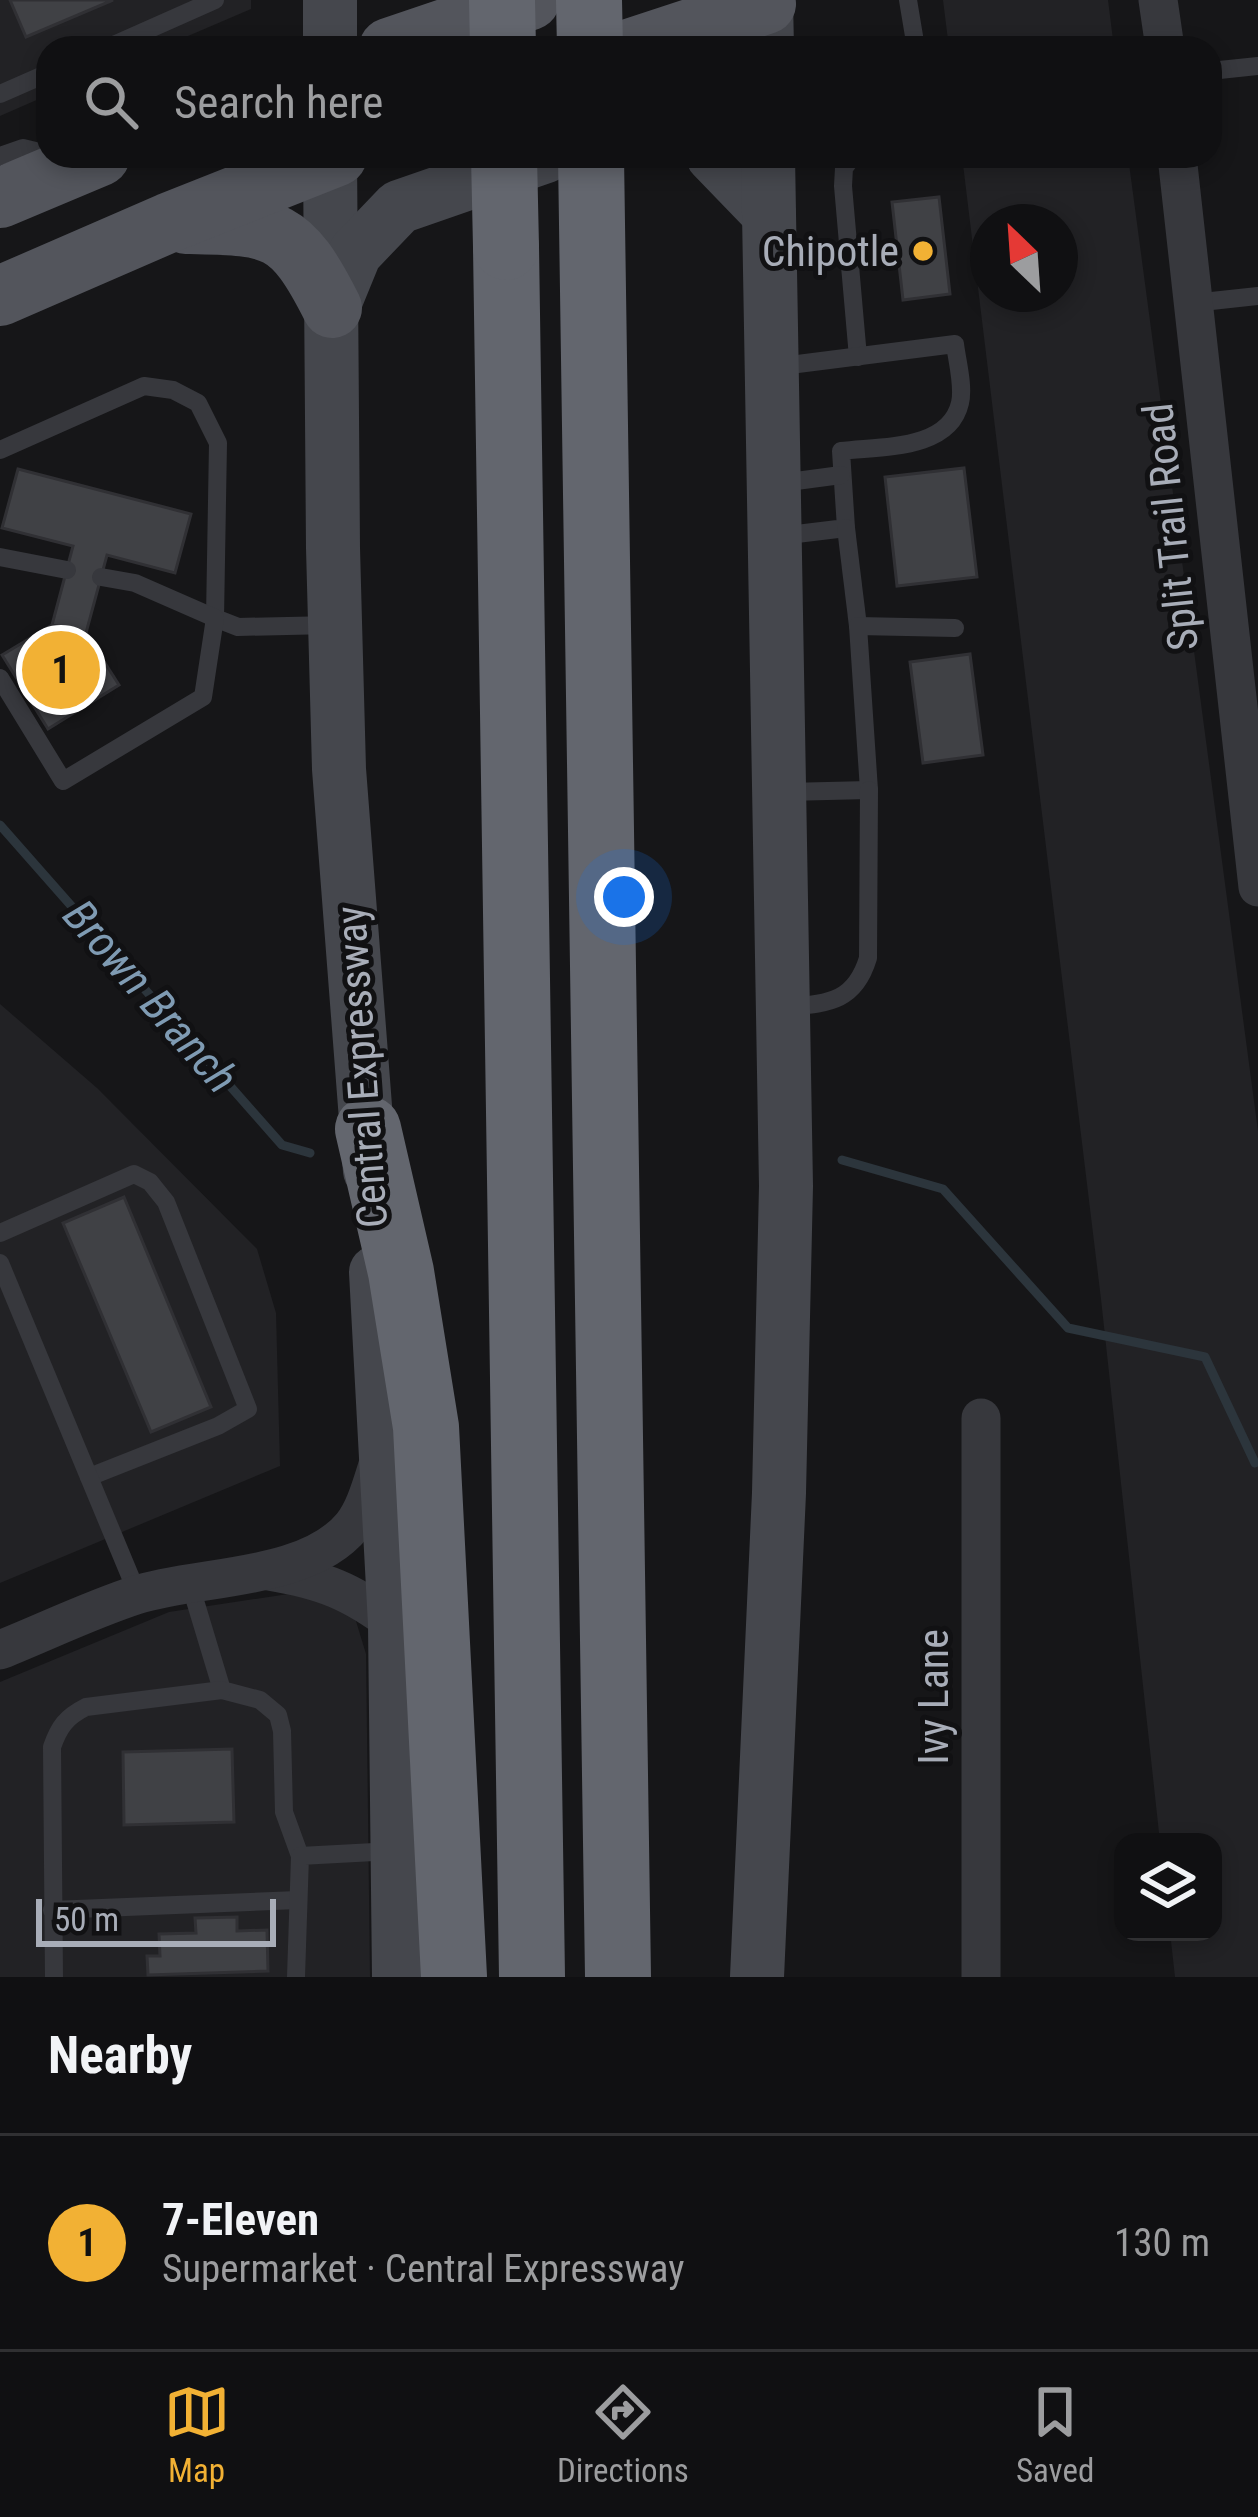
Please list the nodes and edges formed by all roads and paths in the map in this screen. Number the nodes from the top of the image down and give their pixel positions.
1 (215, 0) edge
2 (330, 0) edge
3 (502, 0) edge
4 (530, 0) edge
5 (589, 0) edge
6 (908, 0) edge
7 (1158, 0) edge
8 (769, 13) edge
9 (133, 36) edge
10 (330, 36) edge
11 (424, 36) edge
12 (503, 36) edge
13 (590, 36) edge
14 (679, 36) edge
15 (914, 36) edge
16 (1163, 36) edge
17 (1258, 66) edge
18 (1222, 70) edge
19 (36, 79) edge
20 (0, 94) edge
21 (36, 150) edge
22 (0, 156) edge
23 (52, 168) edge
24 (305, 168) edge
25 (333, 168) edge
26 (504, 168) edge
27 (511, 168) edge
28 (591, 168) edge
29 (725, 168) edge
30 (768, 168) edge
31 (844, 168) edge
32 (1178, 168) edge
33 (0, 198) edge
34 (769, 214) junction
35 (167, 223) junction
36 (0, 296) edge
37 (1258, 296) edge
38 (1193, 303) junction
39 (332, 308) junction
40 (859, 357) junction
41 (772, 367) junction
42 (0, 450) edge
43 (841, 475) junction
44 (775, 510) junction
45 (846, 528) junction
46 (0, 556) edge
47 (67, 570) dead end
48 (101, 577) dead end
49 (215, 618) junction
50 (335, 625) junction
51 (858, 626) junction
52 (955, 628) dead end
53 (0, 678) edge
54 (869, 790) junction
55 (781, 792) junction
56 (1258, 887) edge
57 (784, 1008) junction
58 (368, 1129) junction
59 (0, 1233) edge
60 (0, 1263) edge
61 (981, 1418) dead end
62 (385, 1447) junction
63 (89, 1477) junction
64 (264, 1570) junction
65 (190, 1584) junction
66 (138, 1595) junction
67 (395, 1624) junction
68 (0, 1650) edge
69 (222, 1690) junction
70 (398, 1851) junction
71 (300, 1856) junction
72 (298, 1900) junction
73 (52, 1910) junction
74 (54, 1977) edge
75 (296, 1977) edge
76 (399, 1977) edge
77 (454, 1977) edge
78 (532, 1977) edge
79 (618, 1977) edge
80 (758, 1977) edge
81 (981, 1977) edge

1 - 9 lane
2 - 10 main road
3 - 12 highway, bridge
4 - 11 main road
5 - 13 highway
6 - 15 lane
7 - 16 street
8 - 14 main road
17 - 18 lane
19 - 20 lane
21 - 22 lane
23 - 33 main road
24 - 35 main road
25 - 39 main road, Central Expressway
26 - 78 highway, bridge
27 - 39 main road
28 - 79 highway
29 - 34 main road
30 - 34 main road
31 - 40 lane
32 - 38 street, Split Trail Road
34 - 41 main road
35 - 36 main road
35 - 39 main road
37 - 38 lane
38 - 56 street, Split Trail Road
39 - 50 main road, Central Expressway
40 - 41 lane
40 - 43 lane
41 - 44 main road
42 - 49 lane
43 - 44 lane
43 - 45 lane
44 - 45 lane
44 - 55 main road
45 - 51 lane
46 - 47 lane
48 - 49 lane
49 - 50 lane
49 - 53 lane
50 - 58 main road, Central Expressway
51 - 52 lane
51 - 54 lane
54 - 55 lane
54 - 57 lane
55 - 57 main road
57 - 80 main road
58 - 62 main road, Central Expressway
58 - 77 highway
59 - 63 lane
60 - 63 lane
61 - 81 street, Ivy Lane
62 - 64 street
62 - 67 main road, Central Expressway
63 - 66 lane
64 - 65 street
64 - 67 street
65 - 66 street
65 - 69 lane
66 - 68 street
67 - 70 main road, Central Expressway
69 - 71 lane
69 - 73 lane
70 - 71 lane
70 - 76 main road, Central Expressway
71 - 72 lane
72 - 73 lane
72 - 75 lane
73 - 74 lane

